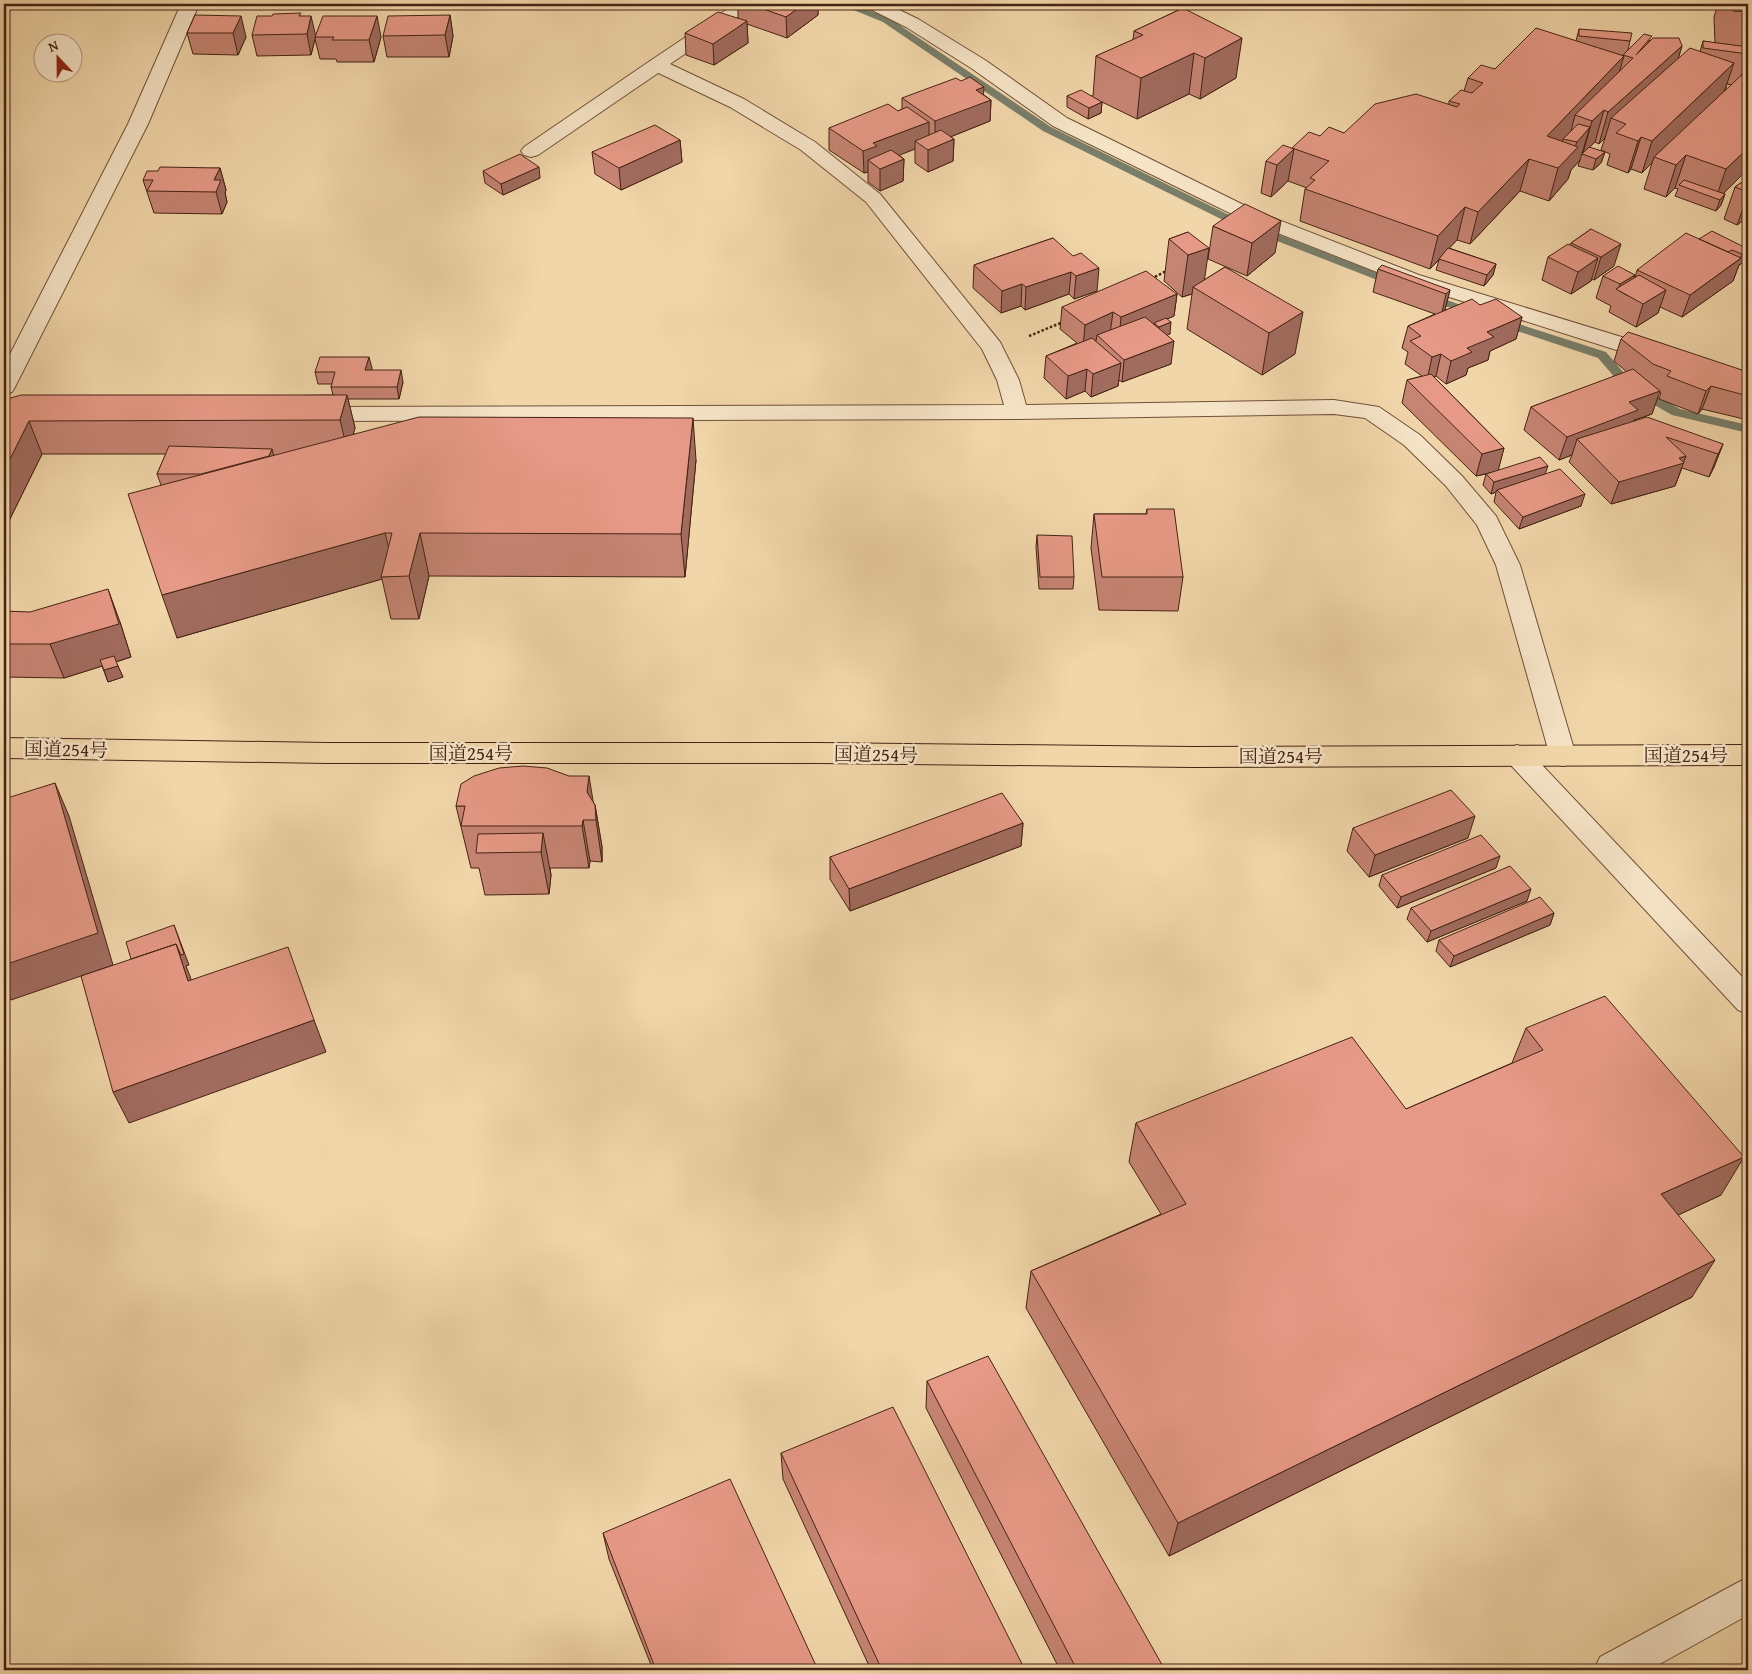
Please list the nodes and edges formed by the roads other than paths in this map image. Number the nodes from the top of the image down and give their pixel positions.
1 (190, 4) edge
2 (746, 4) edge
3 (874, 4) edge
4 (657, 65) junction
5 (531, 151) dead end
6 (1674, 360) edge
7 (4, 387) edge
8 (1017, 412) junction
9 (292, 414) edge
10 (4, 748) edge
11 (1517, 755) junction
12 (1748, 755) edge
13 (1563, 756) junction
14 (1748, 1002) edge
15 (1748, 1595) edge
16 (1613, 1670) edge

1 - 7 street
2 - 4 street
3 - 6 street
4 - 5 street
4 - 8 street
8 - 9 street
8 - 13 street
10 - 11 highway, 国道254号
11 - 13 highway, 国道254号
11 - 14 street
12 - 13 highway, 国道254号
15 - 16 street

